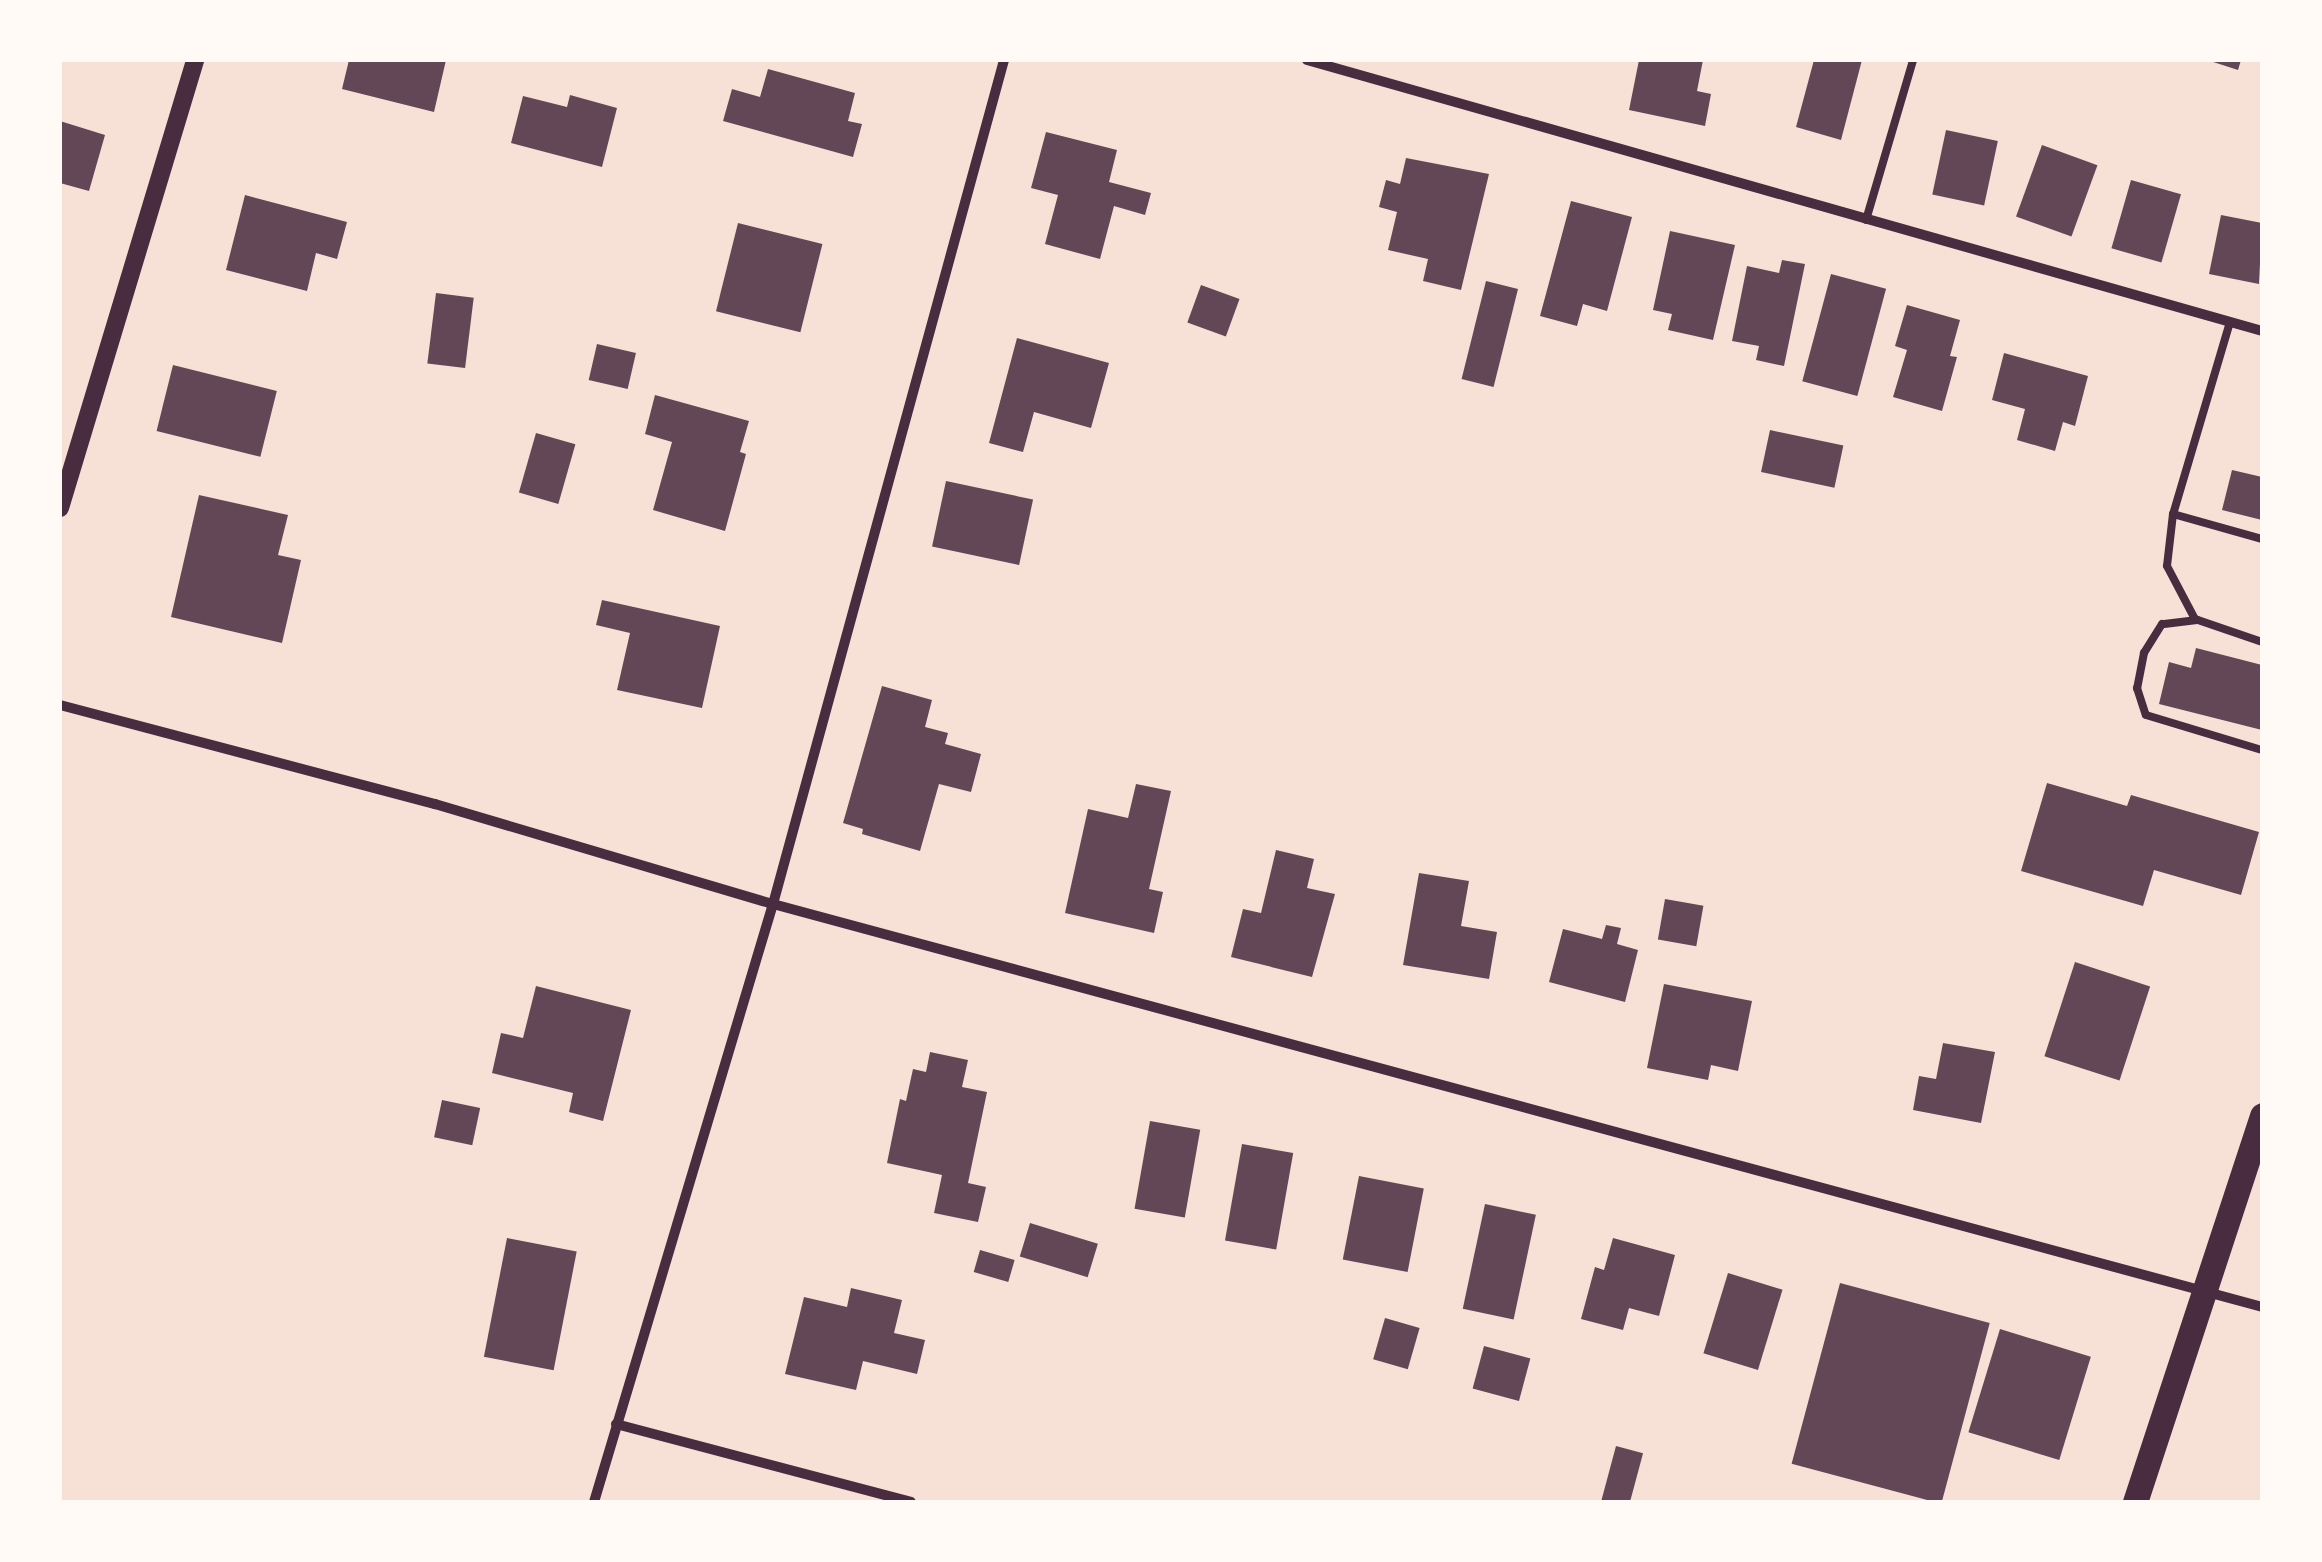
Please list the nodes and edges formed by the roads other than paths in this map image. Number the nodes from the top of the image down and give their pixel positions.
1 (195, 60) edge
2 (1004, 60) edge
3 (1307, 60) edge
4 (1913, 60) edge
5 (1866, 220) junction
6 (2230, 322) junction
7 (2262, 331) edge
8 (60, 508) edge
9 (2173, 514) junction
10 (2262, 539) edge
11 (2197, 620) junction
12 (2262, 642) edge
13 (60, 705) edge
14 (2262, 750) edge
15 (773, 904) junction
16 (2262, 1115) edge
17 (2204, 1290) junction
18 (2262, 1307) edge
19 (616, 1424) junction
20 (594, 1502) edge
21 (912, 1502) edge
22 (2135, 1502) edge

1 - 8 street
2 - 15 street
3 - 5 street
4 - 5 lane
5 - 6 street
6 - 7 street
6 - 9 lane
9 - 10 lane
9 - 11 lane
11 - 12 lane
11 - 14 lane
13 - 15 street
15 - 17 street
15 - 19 street
16 - 17 main road
17 - 18 street
17 - 22 main road
19 - 20 street
19 - 21 street

